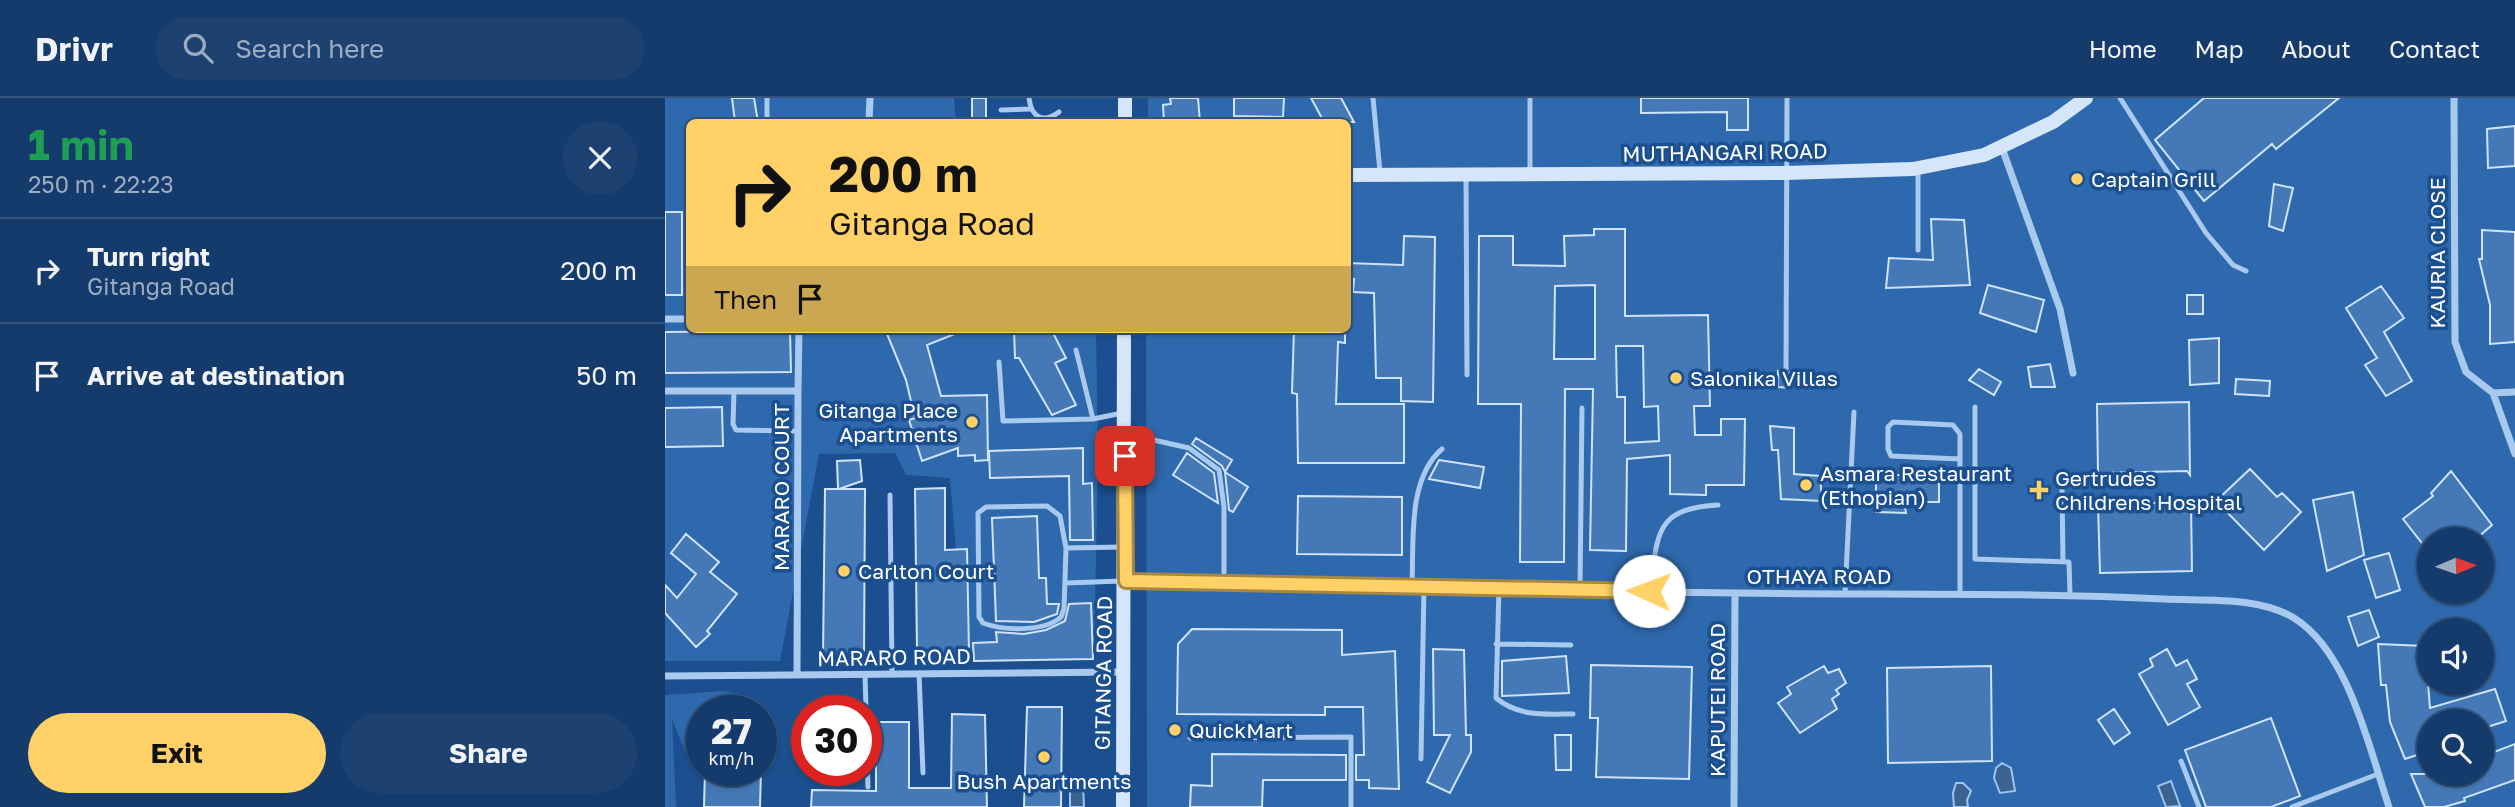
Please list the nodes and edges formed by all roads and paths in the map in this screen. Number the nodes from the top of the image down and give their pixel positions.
1 (767, 98) edge
2 (870, 98) edge
3 (1029, 98) edge
4 (1125, 98) edge
5 (1373, 98) edge
6 (1530, 98) edge
7 (1787, 98) edge
8 (2086, 98) edge
9 (2120, 98) edge
10 (2454, 98) edge
11 (1030, 109) junction
12 (1001, 110) dead end
13 (1059, 112) dead end
14 (767, 119) edge
15 (869, 119) edge
16 (1125, 119) edge
17 (2002, 148) junction
18 (1919, 169) junction
19 (1786, 173) junction
20 (1351, 175) edge
21 (1380, 175) junction
22 (1466, 175) junction
23 (1529, 175) junction
24 (1918, 250) dead end
25 (2246, 271) dead end
26 (665, 319) edge
27 (686, 319) edge
28 (799, 333) edge
29 (1124, 333) edge
30 (1076, 350) dead end
31 (999, 362) dead end
32 (1786, 369) dead end
33 (2073, 373) dead end
34 (1467, 376) dead end
35 (665, 391) edge
36 (734, 391) junction
37 (798, 391) junction
38 (2515, 392) edge
39 (2493, 393) junction
40 (1582, 408) dead end
41 (1975, 408) dead end
42 (1854, 412) dead end
43 (1125, 413) junction
44 (1093, 419) junction
45 (798, 431) junction
46 (1125, 433) junction
47 (1442, 449) dead end
48 (2515, 454) edge
49 (1960, 459) junction
50 (2062, 488) dead end
51 (890, 495) dead end
52 (1718, 505) dead end
53 (1125, 547) junction
54 (1066, 548) junction
55 (2063, 561) junction
56 (1126, 581) junction
57 (1224, 582) junction
58 (1066, 583) junction
59 (1412, 585) junction
60 (1424, 586) junction
61 (1499, 587) junction
62 (1580, 589) junction
63 (1649, 591) junction
64 (1735, 593) junction
65 (1845, 594) junction
66 (1960, 594) junction
67 (2070, 594) junction
68 (1496, 644) junction
69 (1571, 645) dead end
70 (892, 673) junction
71 (919, 673) junction
72 (1124, 673) junction
73 (865, 674) junction
74 (797, 675) junction
75 (665, 676) edge
76 (866, 695) edge
77 (1573, 714) dead end
78 (1190, 738) dead end
79 (1421, 759) dead end
80 (2181, 761) dead end
81 (923, 773) dead end
82 (2378, 774) junction
83 (1123, 807) edge
84 (1351, 807) edge
85 (1734, 807) edge
86 (2199, 807) edge
87 (2292, 807) edge
88 (2389, 807) edge

1 - 14 lane
2 - 15 street
3 - 11 lane
4 - 16 street
5 - 21 lane
6 - 23 lane
7 - 19 lane
8 - 17 street, MUTHANGARI ROAD
9 - 25 lane
10 - 39 street, KAURIA CLOSE
11 - 12 lane
11 - 13 lane
17 - 18 street, MUTHANGARI ROAD
17 - 33 street
18 - 19 street, MUTHANGARI ROAD
18 - 24 lane
19 - 23 street, MUTHANGARI ROAD
19 - 32 lane
20 - 21 street, MUTHANGARI ROAD
21 - 22 street, MUTHANGARI ROAD
22 - 23 street, MUTHANGARI ROAD
22 - 34 lane
26 - 27 street
28 - 37 street
29 - 43 street, GITANGA ROAD
30 - 44 lane
31 - 44 lane
35 - 36 street, MARARO COURT
36 - 37 street, MARARO COURT
36 - 45 lane
37 - 45 street, MARARO COURT
38 - 39 street
39 - 48 street
40 - 62 lane
41 - 55 lane
42 - 65 lane
43 - 44 lane
43 - 46 street, GITANGA ROAD
45 - 74 street, MARARO COURT
46 - 53 street, GITANGA ROAD
46 - 57 lane
47 - 59 lane
49 - 49 lane
49 - 66 lane
50 - 55 lane
51 - 70 lane
52 - 63 lane
53 - 54 lane
53 - 56 street, GITANGA ROAD
54 - 58 lane
54 - 58 lane
55 - 67 lane
56 - 57 street, OTHAYA ROAD
56 - 58 lane
56 - 72 street, GITANGA ROAD
57 - 59 street, OTHAYA ROAD
59 - 60 street, OTHAYA ROAD
60 - 61 street, OTHAYA ROAD
60 - 79 lane
61 - 62 street, OTHAYA ROAD
61 - 68 lane
62 - 63 street, OTHAYA ROAD
63 - 64 street, OTHAYA ROAD
64 - 65 street, OTHAYA ROAD
64 - 85 street, KAPUTEI ROAD
65 - 66 street, OTHAYA ROAD
66 - 67 street, OTHAYA ROAD
67 - 82 street, OTHAYA ROAD
68 - 69 lane
68 - 77 lane
70 - 71 street, MARARO ROAD
70 - 73 street, MARARO ROAD
71 - 72 street, MARARO ROAD
71 - 81 lane
72 - 83 street, GITANGA ROAD
73 - 74 street, MARARO ROAD
73 - 76 lane
74 - 75 street, MARARO ROAD
78 - 84 lane
80 - 86 lane
82 - 87 lane
82 - 88 street, OTHAYA ROAD

